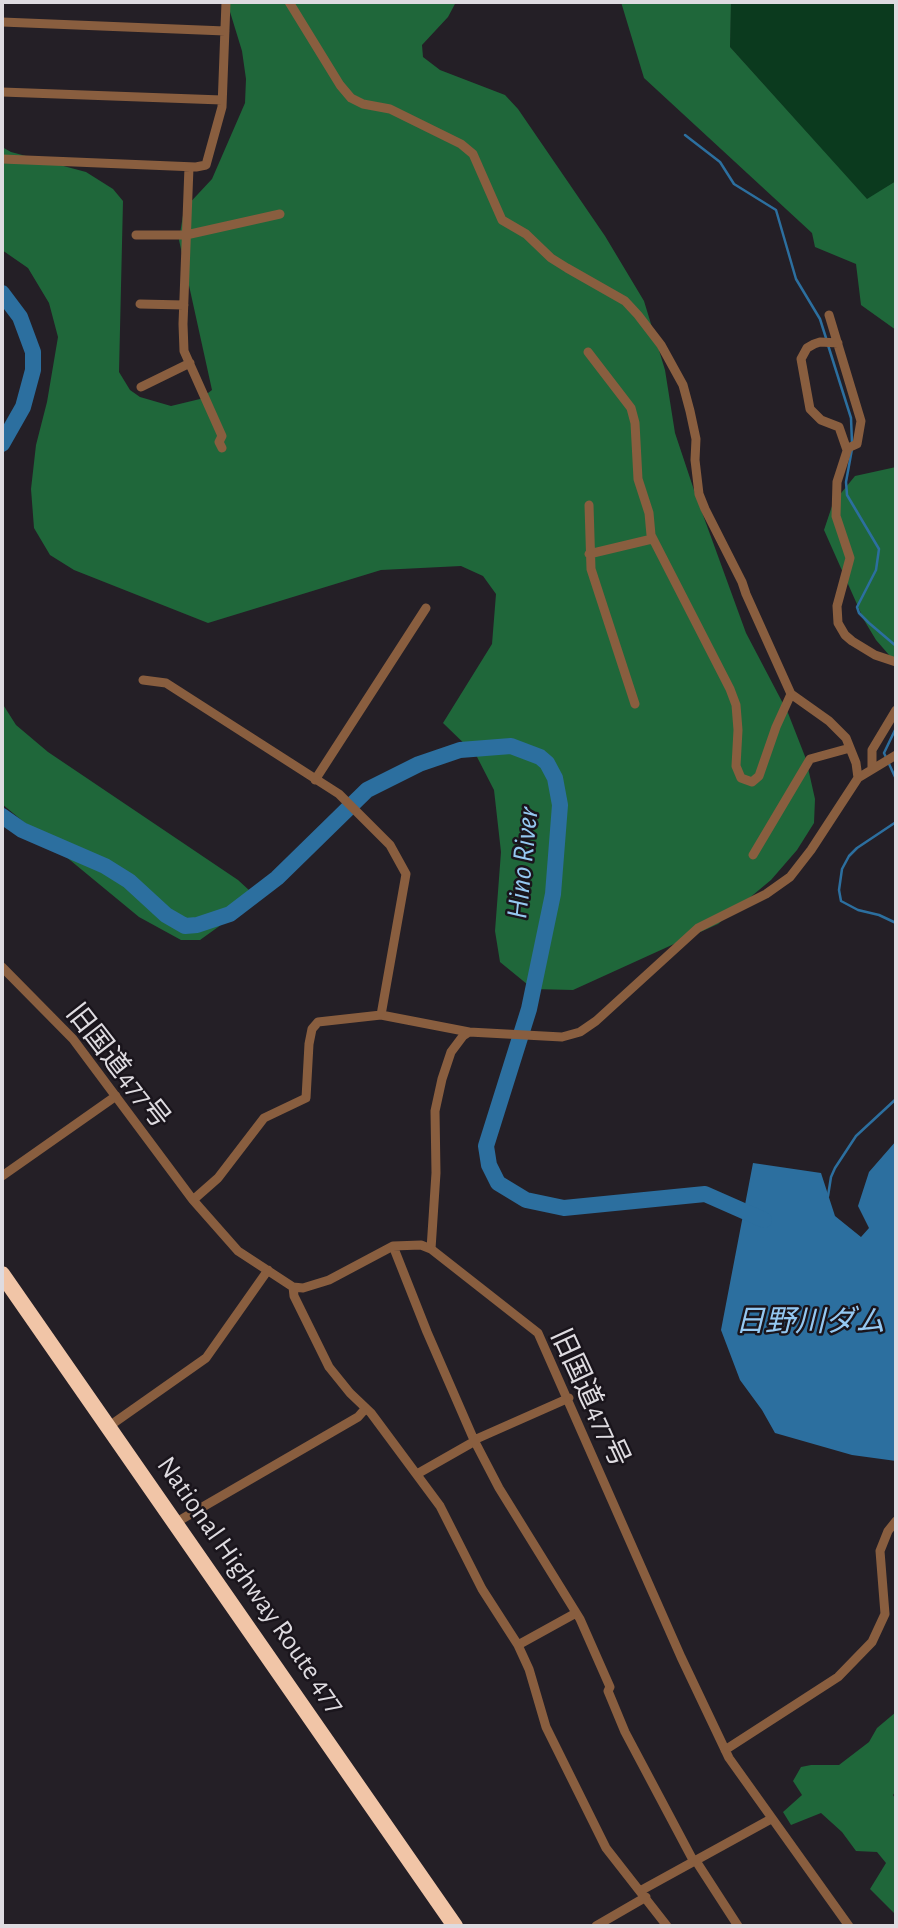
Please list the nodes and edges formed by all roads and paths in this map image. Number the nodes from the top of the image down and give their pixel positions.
1 (226, 2) edge
2 (289, 2) edge
3 (2, 22) edge
4 (225, 31) junction
5 (2, 92) edge
6 (222, 100) junction
7 (2, 159) edge
8 (189, 167) junction
9 (280, 215) dead end
10 (135, 235) dead end
11 (186, 235) junction
12 (140, 304) dead end
13 (184, 305) junction
14 (829, 315) dead end
15 (836, 343) junction
16 (588, 352) dead end
17 (190, 363) junction
18 (141, 387) dead end
19 (851, 447) junction
20 (222, 448) dead end
21 (589, 505) dead end
22 (652, 539) junction
23 (589, 554) junction
24 (426, 608) dead end
25 (896, 662) edge
26 (143, 680) dead end
27 (791, 694) junction
28 (635, 704) dead end
29 (896, 710) edge
30 (850, 748) junction
31 (896, 755) edge
32 (874, 766) junction
33 (858, 778) junction
34 (315, 780) junction
35 (753, 855) dead end
36 (2, 967) edge
37 (381, 1015) junction
38 (469, 1032) junction
39 (116, 1096) junction
40 (2, 1176) edge
41 (193, 1200) junction
42 (393, 1246) junction
43 (431, 1249) junction
44 (268, 1270) junction
45 (2, 1274) edge
46 (293, 1287) junction
47 (569, 1398) junction
48 (366, 1408) junction
49 (108, 1427) junction
50 (475, 1441) junction
51 (417, 1474) junction
52 (896, 1521) edge
53 (176, 1523) junction
54 (576, 1614) junction
55 (518, 1645) junction
56 (724, 1750) junction
57 (771, 1819) junction
58 (695, 1861) junction
59 (643, 1894) junction
60 (455, 1926) edge
61 (596, 1926) edge
62 (667, 1926) edge
63 (738, 1926) edge
64 (849, 1926) edge

1 - 4 street
2 - 27 street
3 - 4 street
4 - 6 street
5 - 6 street
6 - 8 street
7 - 8 street
8 - 11 street
9 - 11 street
10 - 11 street
11 - 13 street
12 - 13 street
13 - 17 street
14 - 15 street
15 - 19 street
15 - 19 street
16 - 22 street
17 - 18 street
17 - 20 street
19 - 25 street
21 - 23 street
22 - 23 street
22 - 27 street
23 - 28 street
24 - 34 street
26 - 34 street
27 - 30 street
29 - 32 street
30 - 33 street
30 - 35 street
31 - 32 street
32 - 33 street
33 - 38 street
34 - 37 street
36 - 39 street, 旧国道477号
37 - 38 street
37 - 41 street
38 - 43 street
39 - 40 street
39 - 41 street, 旧国道477号
41 - 44 street, 旧国道477号
42 - 43 street
42 - 46 street
42 - 50 street
43 - 47 street, 旧国道477号
44 - 46 street, 旧国道477号
44 - 49 street
45 - 49 highway, National Highway Route 477
46 - 48 street
47 - 50 street
47 - 56 street, 旧国道477号
48 - 51 street
48 - 53 street
49 - 53 highway, National Highway Route 477
50 - 51 street
50 - 54 street
51 - 55 street
52 - 56 street
53 - 60 highway, National Highway Route 477
54 - 55 street
54 - 58 street
55 - 59 street
56 - 57 street, 旧国道477号
57 - 58 street
57 - 64 street, 旧国道477号
58 - 59 street
58 - 63 street
59 - 61 street
59 - 62 street

